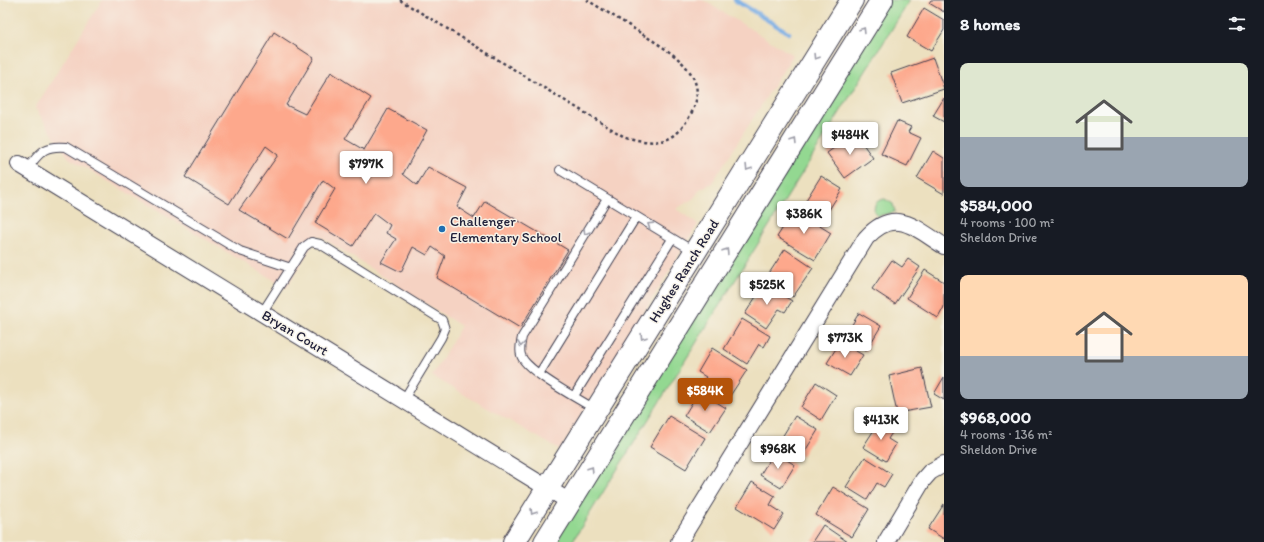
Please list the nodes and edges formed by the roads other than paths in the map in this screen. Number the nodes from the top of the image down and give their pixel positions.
1 (852, 0) edge
2 (882, 0) edge
3 (23, 167) joint
4 (560, 170) dead end
5 (606, 199) junction
6 (636, 217) junction
7 (672, 239) junction
8 (944, 246) edge
9 (695, 252) junction
10 (291, 268) junction
11 (262, 313) junction
12 (539, 374) junction
13 (647, 377) junction
14 (574, 396) junction
15 (404, 399) junction
16 (597, 411) junction
17 (944, 464) edge
18 (548, 488) junction
19 (570, 502) junction
20 (514, 542) edge
21 (545, 542) edge
22 (680, 542) edge
23 (886, 542) edge

1 -> 9 street, Hughes Ranch Road
13 -> 2 street, Hughes Ranch Road
3 - 10 lane
3 - 11 street, Bryan Court
4 - 5 lane
5 - 6 lane
5 -> 12 lane
7 -> 6 lane
6 - 12 lane
7 - 9 lane
7 - 14 lane
8 - 22 street
9 - 13 street
9 -> 16 street, Hughes Ranch Road
10 - 11 lane
10 - 15 lane
11 - 15 street, Bryan Court
12 - 14 lane
19 -> 13 street, Hughes Ranch Road
14 - 16 lane
15 - 18 street, Bryan Court
16 - 18 street, Hughes Ranch Road
17 - 23 street
18 - 19 street, Bryan Court
18 -> 20 street, Hughes Ranch Road
19 - 21 street, Hughes Ranch Road

